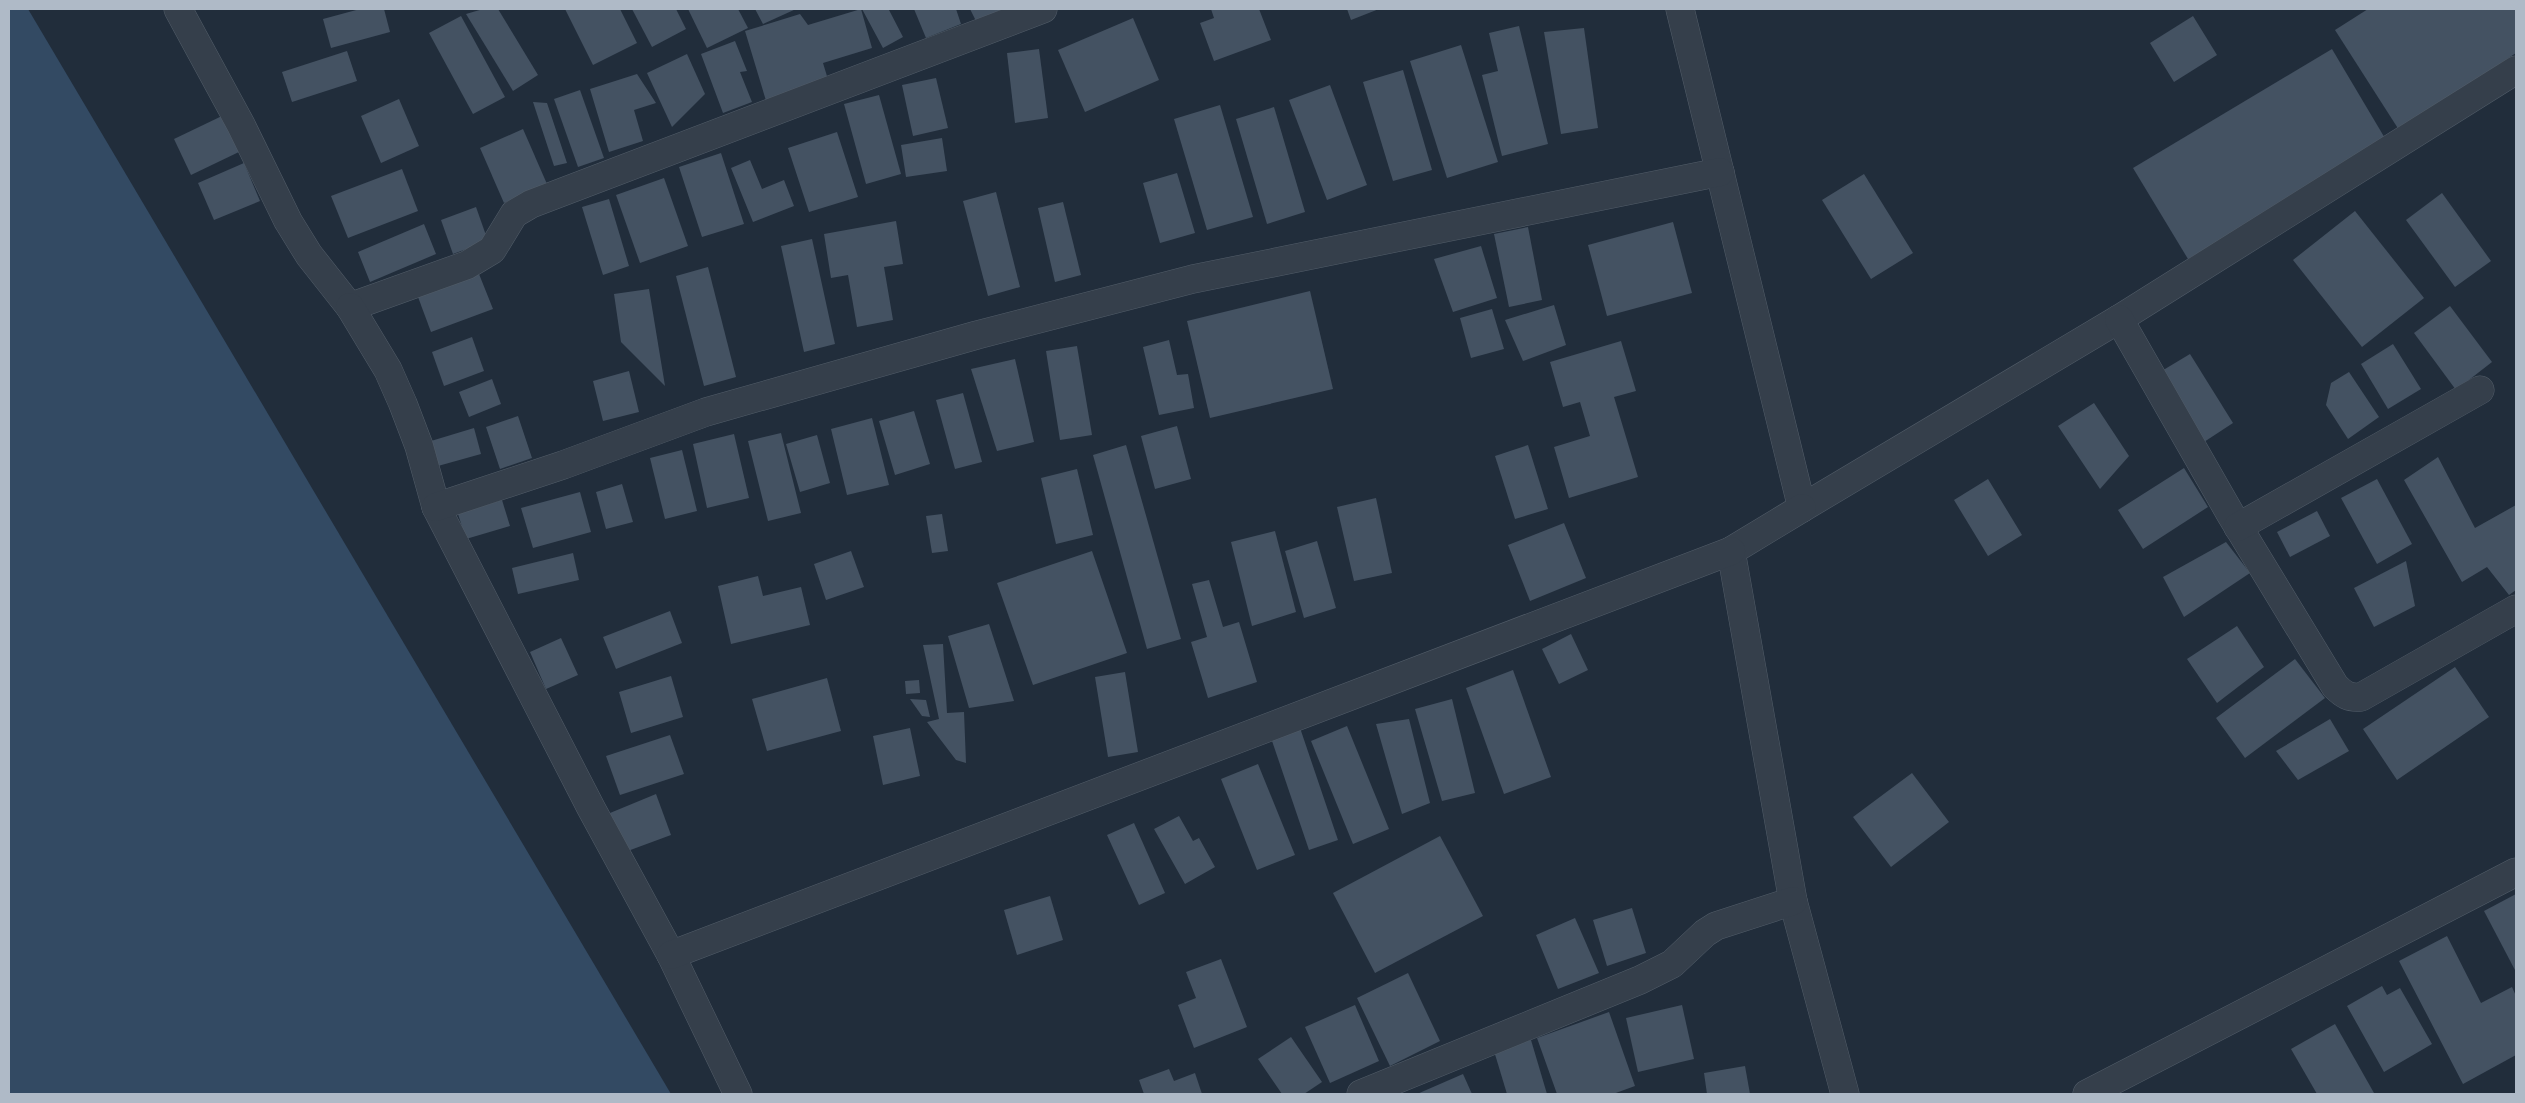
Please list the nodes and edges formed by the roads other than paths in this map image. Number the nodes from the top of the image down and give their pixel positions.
1 (178, 9) edge
2 (1042, 9) edge
3 (1680, 9) edge
4 (2516, 70) edge
5 (1720, 172) junction
6 (350, 307) junction
7 (2119, 319) junction
8 (2480, 390) dead end
9 (436, 507) junction
10 (1802, 508) junction
11 (2238, 527) junction
12 (1731, 551) junction
13 (2516, 609) edge
14 (2516, 872) edge
15 (1793, 901) junction
16 (672, 955) junction
17 (738, 1094) edge
18 (1361, 1094) edge
19 (1845, 1094) edge
20 (2086, 1094) edge

1 - 6 street
2 - 6 street
3 - 5 street
4 - 7 street
5 - 9 street
5 - 10 street
6 - 9 street
7 - 10 street
7 - 11 street
8 - 11 street
9 - 16 street
10 - 12 street
11 - 13 street
12 - 15 street
12 - 16 street
14 - 20 street
15 - 18 street
15 - 19 street
16 - 17 street

